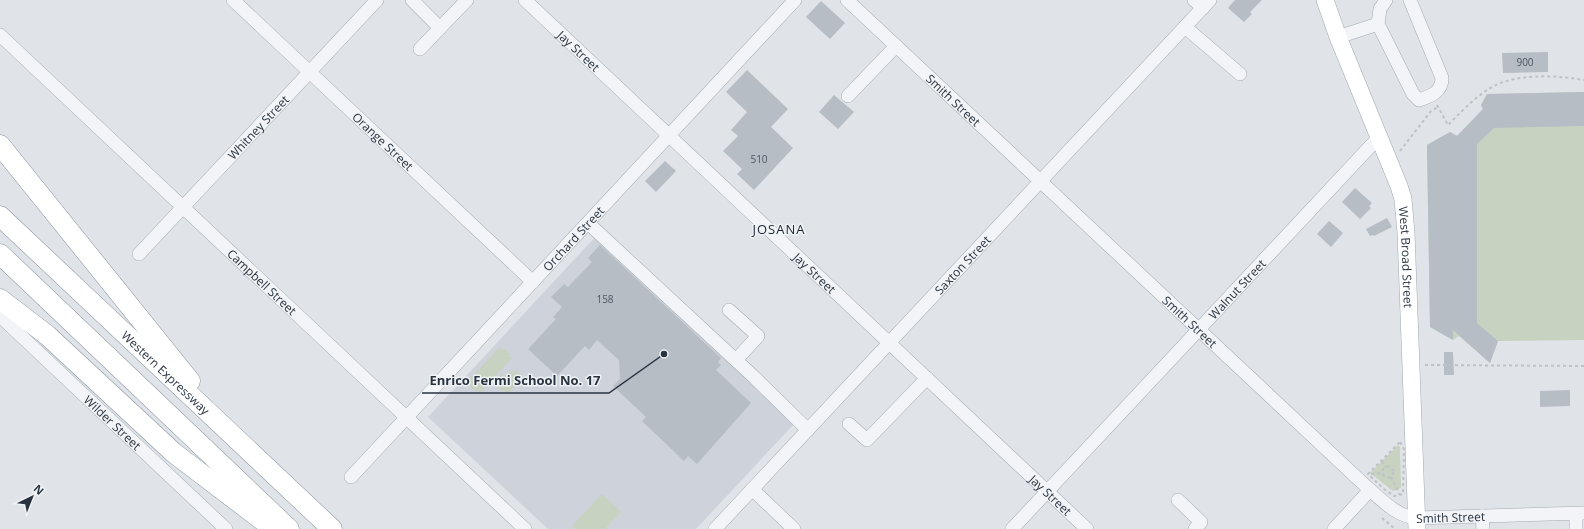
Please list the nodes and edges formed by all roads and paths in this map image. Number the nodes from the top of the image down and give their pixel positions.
1 (232, 0) edge
2 (377, 0) edge
3 (412, 0) edge
4 (466, 0) edge
5 (525, 0) edge
6 (795, 0) edge
7 (847, 0) edge
8 (1325, 0) edge
9 (1386, 0) edge
10 (1410, 0) edge
11 (1202, 3) edge
12 (1378, 24) junction
13 (1185, 27) junction
14 (440, 28) junction
15 (0, 35) edge
16 (1338, 37) junction
17 (896, 46) junction
18 (420, 49) dead end
19 (309, 72) junction
20 (1240, 74) dead end
21 (1584, 80) edge
22 (848, 96) dead end
23 (1436, 103) dead end
24 (1438, 107) junction
25 (669, 136) junction
26 (1379, 137) junction
27 (0, 145) edge
28 (1390, 163) junction
29 (1040, 182) junction
30 (183, 208) junction
31 (0, 216) edge
32 (588, 223) junction
33 (0, 254) edge
34 (139, 254) dead end
35 (532, 282) junction
36 (0, 300) edge
37 (729, 310) dead end
38 (0, 316) edge
39 (1198, 330) junction
40 (889, 343) junction
41 (736, 360) junction
42 (1411, 365) junction
43 (1584, 366) edge
44 (927, 378) junction
45 (406, 418) junction
46 (849, 424) dead end
47 (808, 430) junction
48 (1382, 461) dead end
49 (1386, 467) junction
50 (1394, 472) junction
51 (1403, 472) junction
52 (1383, 473) junction
53 (1368, 474) junction
54 (351, 477) dead end
55 (1391, 477) junction
56 (283, 483) junction
57 (752, 489) junction
58 (1370, 490) junction
59 (1047, 491) junction
60 (1400, 495) junction
61 (1178, 500) dead end
62 (1580, 514) edge
63 (1483, 523) edge
64 (1417, 524) edge
65 (226, 529) edge
66 (273, 529) edge
67 (289, 529) edge
68 (332, 529) edge
69 (525, 529) edge
70 (715, 529) edge
71 (794, 529) edge
72 (1012, 529) edge
73 (1087, 529) edge
74 (1195, 529) edge
75 (1334, 529) edge
76 (1576, 529) edge

1 - 19 street, Orange Street
2 - 19 street, Whitney Street
3 - 14 street
4 - 14 street
5 - 25 street, Jay Street
6 - 25 street, Orchard Street
7 - 17 street, Smith Street
8 - 16 main road, West Broad Street
9 - 12 street
10 - 12 street
11 - 13 street, Saxton Street
12 - 16 street
13 - 20 street
13 - 29 street, Saxton Street
14 - 18 street
15 - 30 street, Campbell Street
16 - 26 main road, West Broad Street
17 - 22 street
17 - 29 street, Smith Street
19 - 30 street, Whitney Street
19 - 35 street, Orange Street
21 - 24 path
23 - 24 path
24 - 28 path
25 - 32 street, Orchard Street
25 - 40 street, Jay Street
26 - 28 main road, West Broad Street
26 - 39 street, Walnut Street
27 - 56 highway
28 - 42 main road, West Broad Street
29 - 39 street, Smith Street
29 - 40 street, Saxton Street
30 - 34 street, Whitney Street
30 - 45 street, Campbell Street
31 - 56 highway, Western Expressway
32 - 35 street, Orchard Street
32 - 41 street
33 - 67 highway
35 - 45 street, Orchard Street
36 - 66 highway
37 - 41 street
38 - 65 street, Wilder Street
39 - 58 street, Smith Street
39 - 59 street, Walnut Street
40 - 44 street, Jay Street
40 - 47 street, Saxton Street
41 - 47 street
42 - 43 path
42 - 64 main road, West Broad Street
44 - 46 street
44 - 59 street, Jay Street
45 - 54 street, Orchard Street
45 - 69 street, Campbell Street
47 - 57 street, Saxton Street
48 - 49 path
49 - 50 path
49 - 52 path
50 - 51 path
50 - 55 path
51 - 53 path
51 - 60 path
52 - 53 path
52 - 55 path
53 - 60 path
55 - 60 path
56 - 68 highway, Western Expressway
57 - 70 street, Saxton Street
57 - 71 street
58 - 64 street, Smith Street
58 - 75 street
59 - 72 street, Walnut Street
59 - 73 street, Jay Street
61 - 74 street
62 - 63 street, Smith Street
62 - 76 street
63 - 64 street, Smith Street

